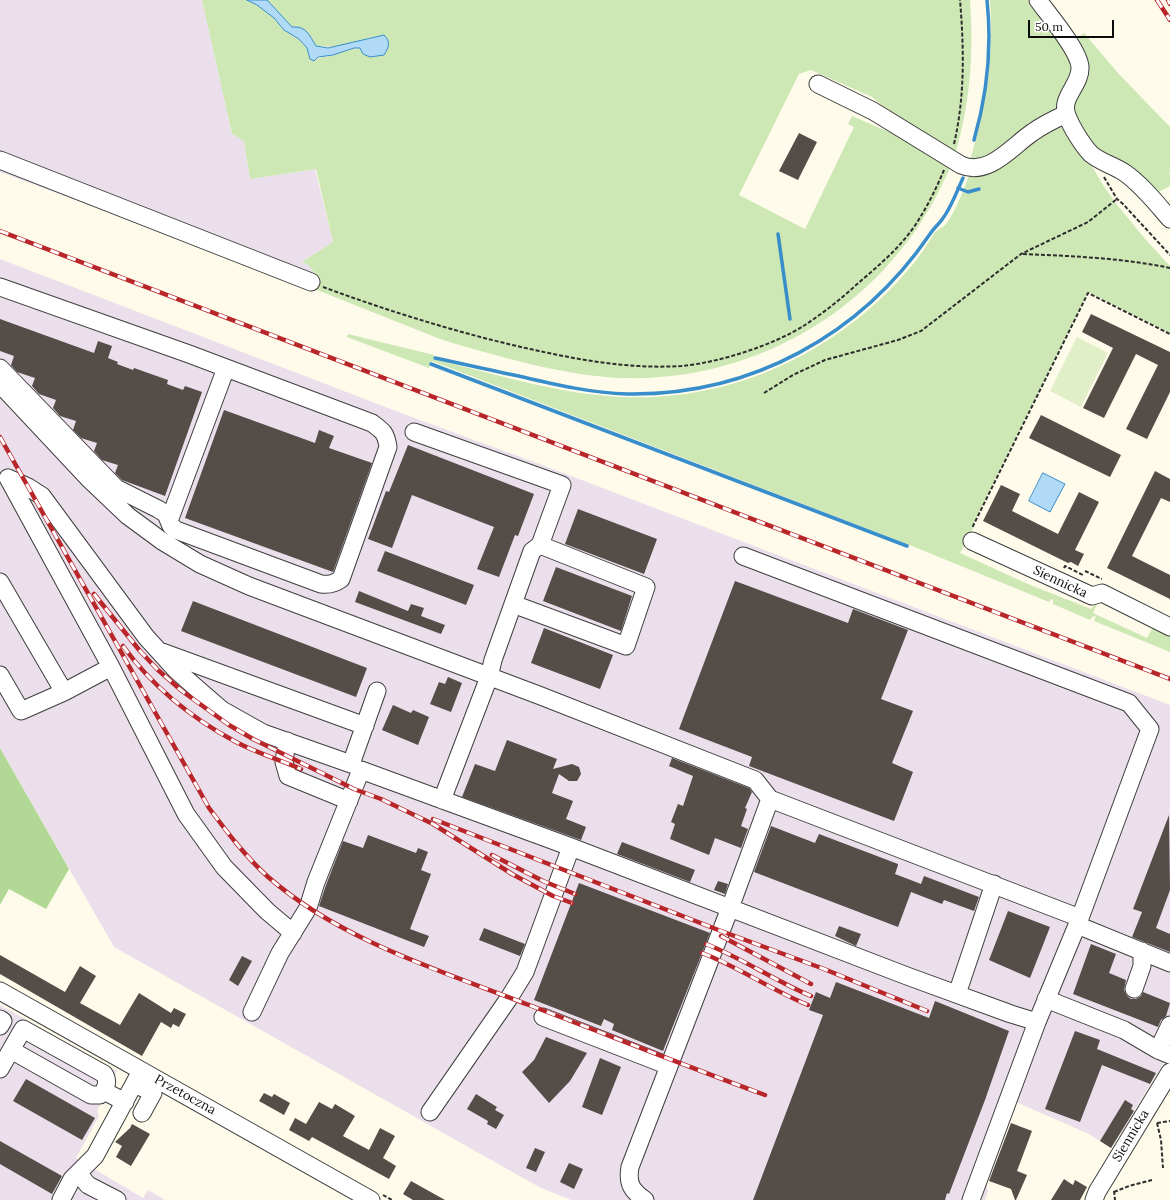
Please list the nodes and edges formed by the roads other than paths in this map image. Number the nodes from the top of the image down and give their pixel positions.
1 (1038, 0) edge
2 (818, 84) dead end
3 (1066, 114) junction
4 (0, 160) edge
5 (1170, 219) edge
6 (311, 282) road end
7 (0, 287) edge
8 (0, 368) edge
9 (226, 368) junction
10 (0, 384) edge
11 (414, 432) dead end
12 (3, 475) edge
13 (169, 521) junction
14 (972, 533) road end
15 (540, 545) junction
16 (743, 556) dead end
17 (0, 582) edge
18 (513, 604) junction
19 (1170, 627) edge
20 (158, 650) junction
21 (111, 667) junction
22 (0, 675) edge
23 (490, 677) junction
24 (377, 691) dead end
25 (64, 692) junction
26 (365, 726) junction
27 (287, 741) junction
28 (770, 799) junction
29 (442, 800) junction
30 (349, 801) junction
31 (571, 847) junction
32 (994, 884) junction
33 (730, 908) junction
34 (1078, 921) junction
35 (293, 933) junction
36 (1142, 951) junction
37 (1170, 962) edge
38 (1134, 989) dead end
39 (0, 991) edge
40 (957, 994) junction
41 (1046, 999) junction
42 (252, 1012) dead end
43 (543, 1017) dead end
44 (0, 1019) edge
45 (1037, 1022) junction
46 (1170, 1025) edge
47 (0, 1026) edge
48 (11, 1050) junction
49 (1164, 1052) edge
50 (669, 1066) junction
51 (0, 1069) edge
52 (1170, 1072) edge
53 (138, 1077) junction
54 (104, 1091) junction
55 (125, 1102) junction
56 (430, 1112) dead end
57 (142, 1113) dead end
58 (78, 1173) junction
59 (976, 1198) edge
60 (61, 1200) edge
61 (117, 1200) edge
62 (371, 1200) edge
63 (645, 1200) edge
64 (1094, 1200) edge

1 - 3 street
2 - 3 street
3 - 5 street
4 - 6 street
7 - 9 street
8 - 13 street
9 - 13 street
9 - 13 street
10 - 23 street
11 - 15 street
12 - 20 street
12 - 21 street
14 - 19 street, Siennicka
15 - 18 street
15 - 18 street
16 - 34 street
17 - 25 street
18 - 23 street
20 - 26 street
20 - 27 street
21 - 25 street
21 - 35 street
22 - 25 street
23 - 28 street
23 - 29 street
24 - 26 street
26 - 27 street
27 - 30 street
28 - 32 street
28 - 33 street
29 - 30 street
29 - 31 street
30 - 35 street
31 - 33 street
31 - 56 street
32 - 34 street
32 - 40 street
33 - 40 street
33 - 50 street
34 - 36 street
34 - 41 street
35 - 42 street
36 - 37 street
36 - 38 street
39 - 53 street, Przetoczna
40 - 45 street
41 - 45 street
41 - 49 street
43 - 50 street
44 - 47 street
45 - 59 street
46 - 49 street
48 - 51 street
48 - 54 street
48 - 54 street
50 - 63 street
52 - 64 street, Siennicka
53 - 55 street
53 - 57 street
53 - 62 street, Przetoczna
54 - 55 street
55 - 58 street
58 - 60 street
58 - 61 street

